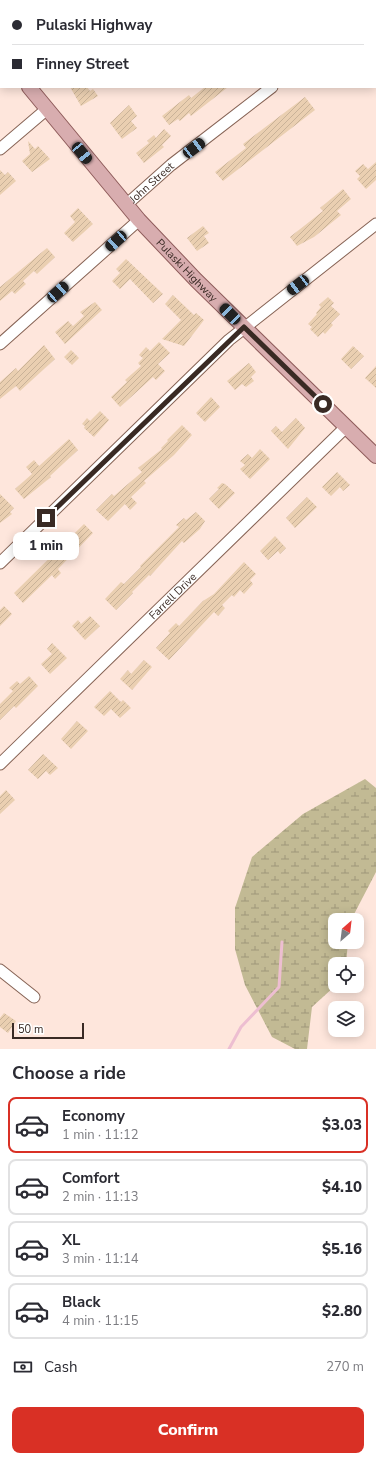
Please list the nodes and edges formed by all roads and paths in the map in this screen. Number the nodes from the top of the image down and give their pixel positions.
1 (271, 88) edge
2 (34, 89) edge
3 (47, 109) junction
4 (0, 149) edge
5 (126, 205) junction
6 (139, 220) junction
7 (376, 224) edge
8 (244, 327) junction
9 (0, 344) edge
10 (346, 427) junction
11 (376, 456) edge
12 (0, 563) edge
13 (0, 764) edge
14 (0, 970) edge
15 (34, 997) dead end

1 - 5 street, John Street
2 - 3 main road, Pulaski Highway
3 - 4 street
3 - 5 main road, Pulaski Highway
5 - 6 main road, Pulaski Highway
6 - 8 main road, Pulaski Highway
6 - 9 street
7 - 8 street
8 - 10 main road, Pulaski Highway
8 - 12 street
10 - 11 main road, Pulaski Highway
10 - 13 street, Farrell Drive
14 - 15 street

